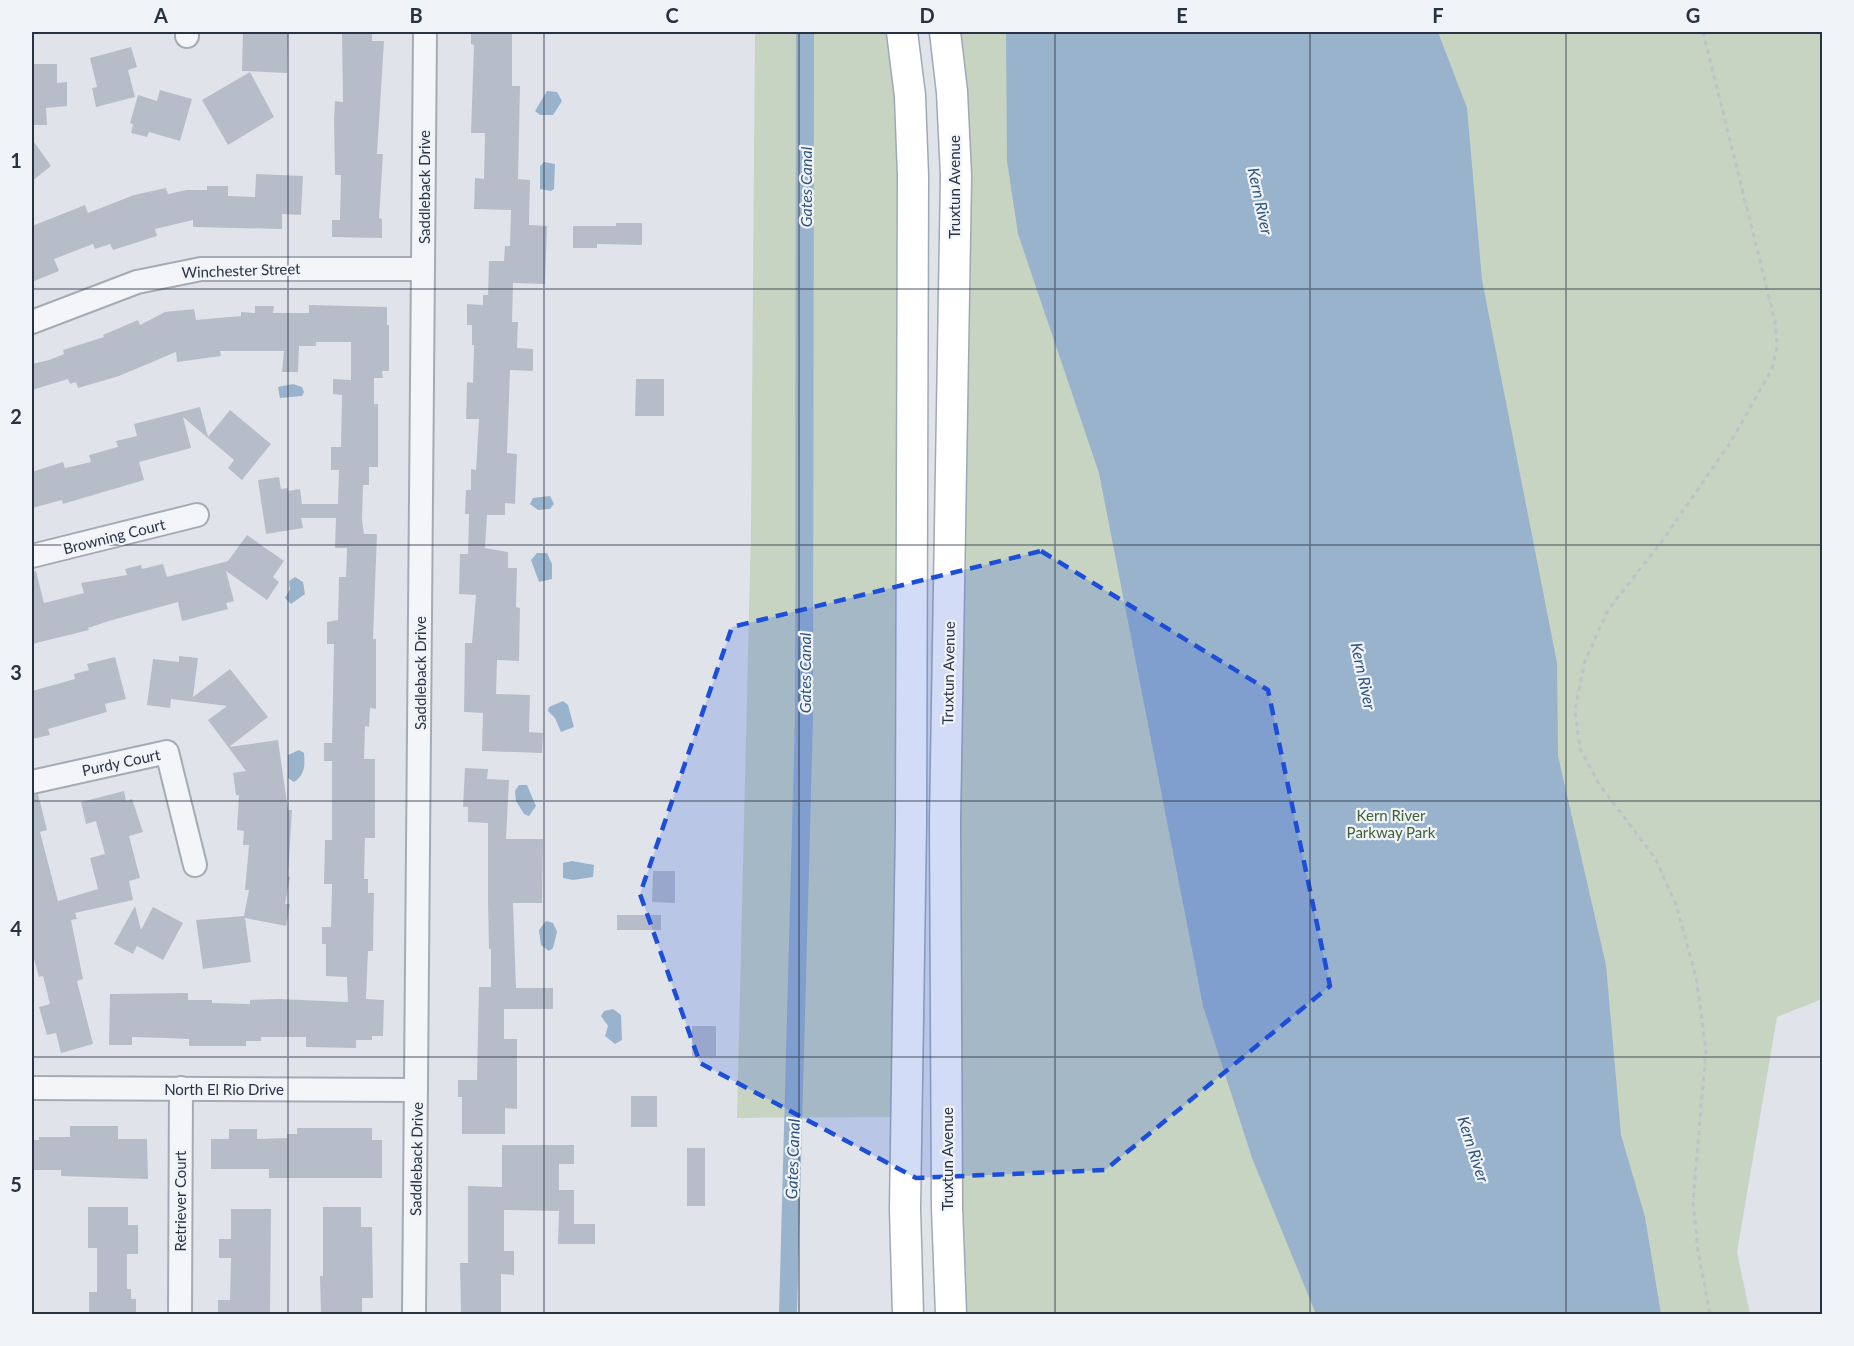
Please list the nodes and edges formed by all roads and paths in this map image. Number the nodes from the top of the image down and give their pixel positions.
1 (425, 32) edge
2 (902, 32) edge
3 (945, 32) edge
4 (1703, 32) edge
5 (423, 269) junction
6 (32, 322) edge
7 (197, 515) dead end
8 (32, 556) edge
9 (32, 782) edge
10 (195, 865) dead end
11 (181, 1088) junction
12 (32, 1089) edge
13 (416, 1090) junction
14 (180, 1314) edge
15 (414, 1314) edge
16 (908, 1314) edge
17 (951, 1314) edge
18 (1710, 1314) edge

1 - 5 street, Saddleback Drive
2 - 16 main road
3 - 17 main road, Truxtun Avenue
4 - 18 path
5 - 6 street, Winchester Street
5 - 13 street, Saddleback Drive
7 - 8 street, Browning Court
9 - 10 street, Purdy Court
11 - 12 street, North El Rio Drive
11 - 13 street, North El Rio Drive
11 - 14 street, Retriever Court
13 - 15 street, Saddleback Drive

